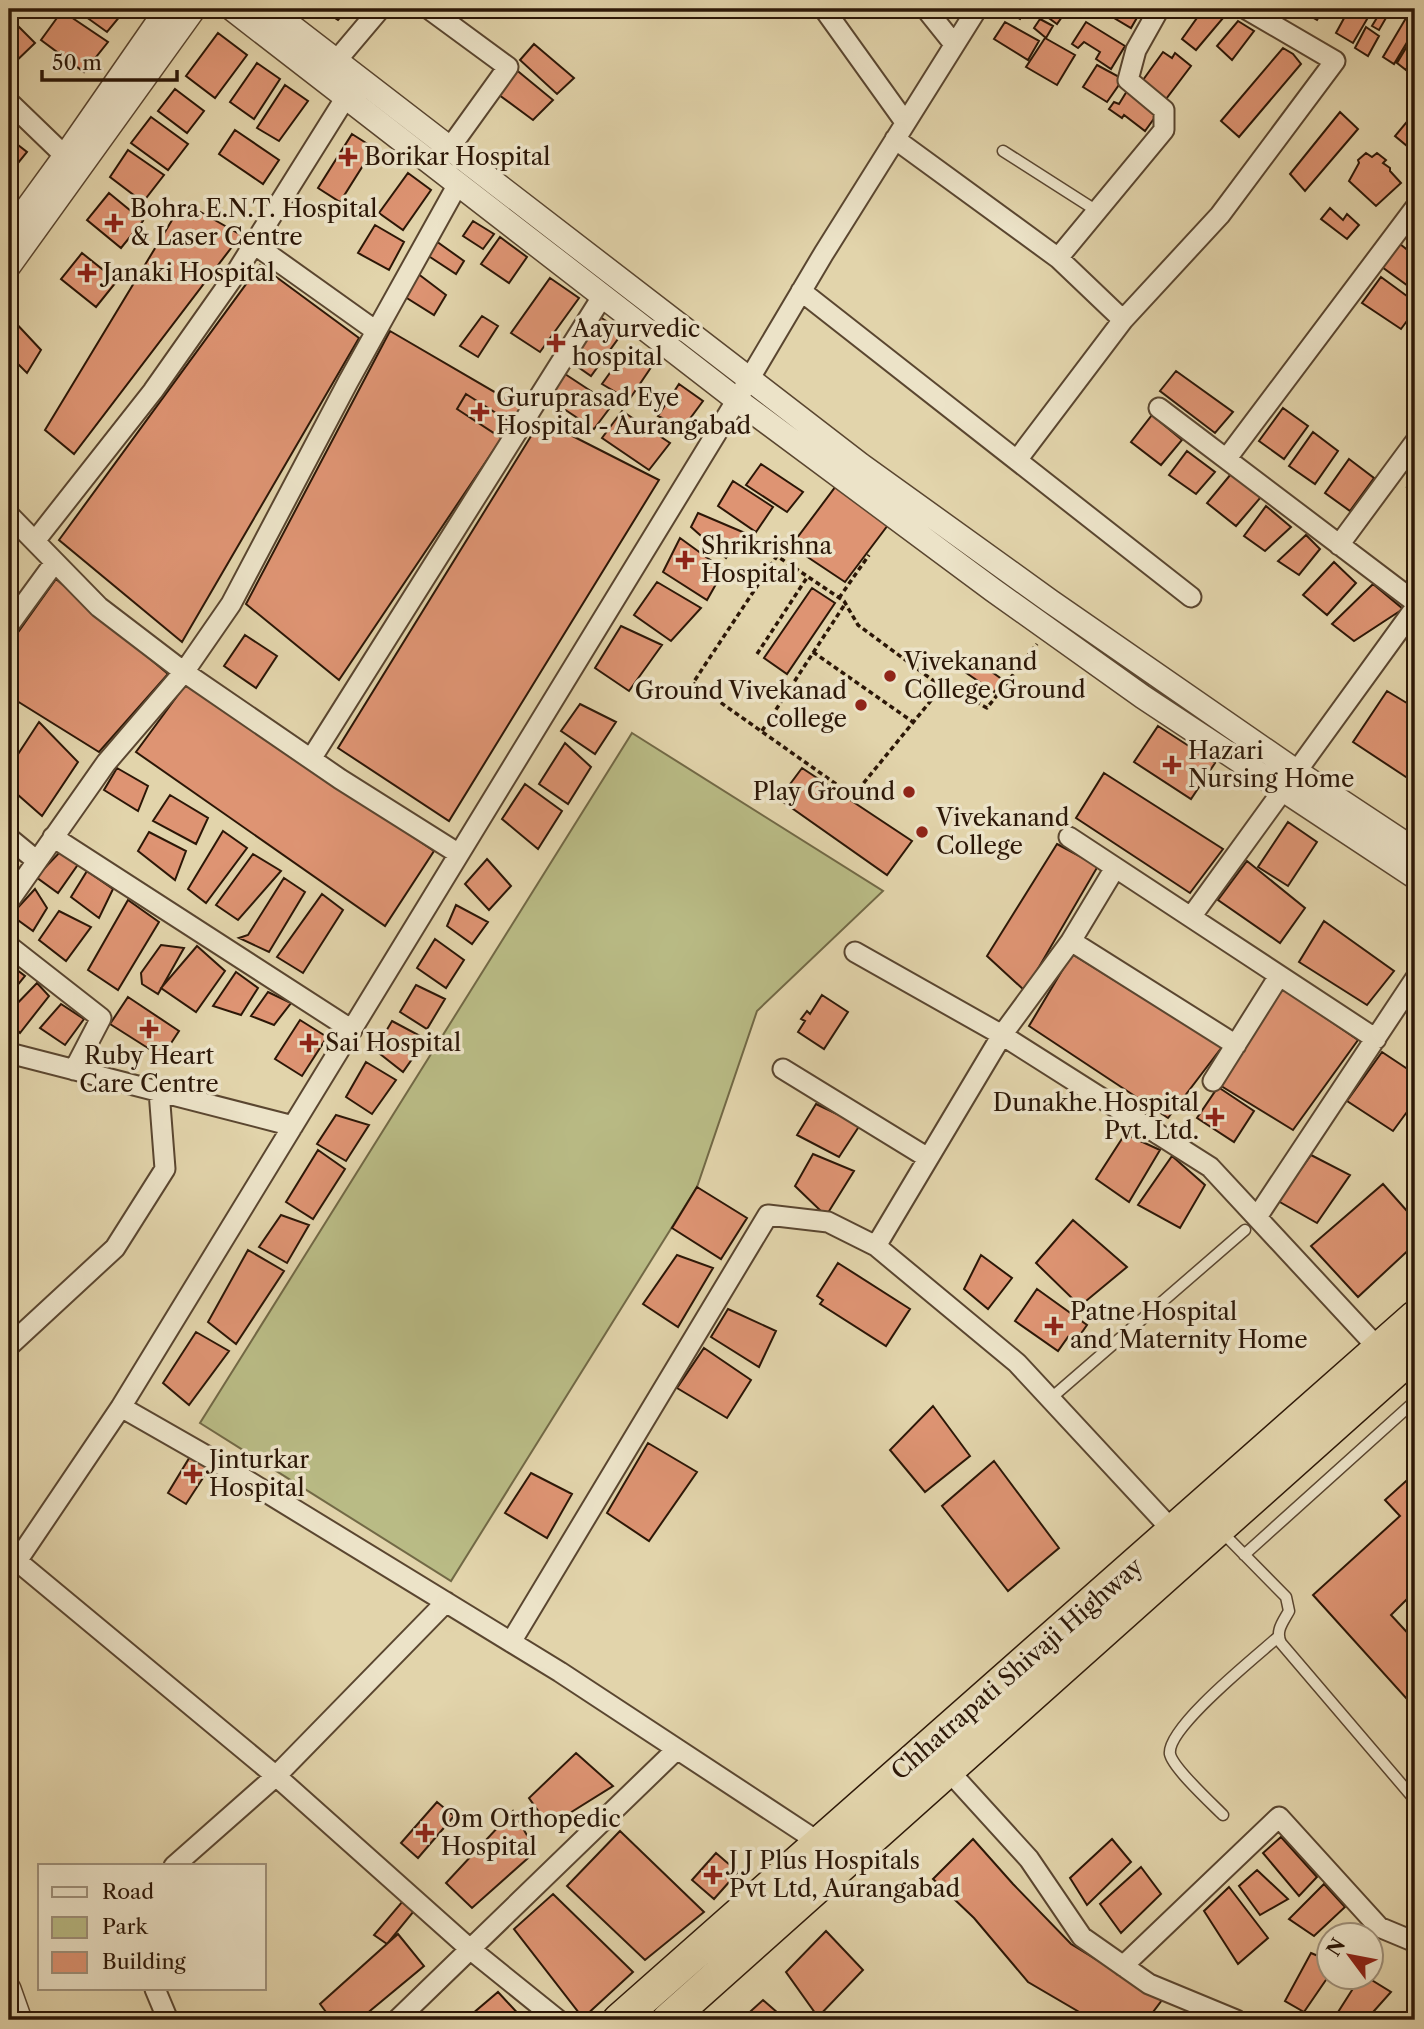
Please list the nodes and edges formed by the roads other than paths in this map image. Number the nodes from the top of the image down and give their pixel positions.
1 (167, 9) edge
2 (194, 9) edge
3 (232, 9) edge
4 (269, 9) edge
5 (380, 9) edge
6 (429, 9) edge
7 (824, 9) edge
8 (926, 9) edge
9 (977, 9) edge
10 (1159, 9) edge
11 (1246, 9) edge
12 (954, 44) junction
13 (336, 61) junction
14 (346, 97) junction
15 (9, 102) edge
16 (900, 130) junction
17 (449, 149) junction
18 (1003, 151) dead end
19 (65, 156) junction
20 (458, 184) junction
21 (1415, 208) edge
22 (1097, 211) junction
23 (9, 233) edge
24 (254, 244) junction
25 (1058, 258) junction
26 (9, 266) edge
27 (801, 291) junction
28 (602, 297) junction
29 (1124, 320) junction
30 (376, 331) junction
31 (749, 380) junction
32 (737, 400) junction
33 (1159, 408) dead end
34 (1415, 442) edge
35 (1227, 458) junction
36 (1017, 460) junction
37 (9, 515) edge
38 (35, 541) junction
39 (1339, 545) junction
40 (55, 562) junction
41 (1191, 597) dead end
42 (1415, 602) edge
43 (1415, 608) edge
44 (9, 625) edge
45 (184, 672) junction
46 (311, 759) junction
47 (1290, 781) junction
48 (53, 837) junction
49 (1069, 837) dead end
50 (9, 838) edge
51 (1415, 850) edge
52 (459, 854) junction
53 (37, 861) junction
54 (1115, 868) junction
55 (1415, 877) edge
56 (9, 901) edge
57 (1191, 918) junction
58 (1071, 941) junction
59 (9, 946) edge
60 (855, 952) dead end
61 (1279, 976) junction
62 (1415, 979) edge
63 (352, 1030) junction
64 (1002, 1035) junction
65 (1376, 1039) junction
66 (1236, 1045) junction
67 (9, 1053) edge
68 (783, 1069) dead end
69 (74, 1070) junction
70 (1213, 1081) dead end
71 (159, 1091) junction
72 (293, 1126) junction
73 (928, 1158) junction
74 (1251, 1224) junction
75 (876, 1246) junction
76 (1415, 1317) edge
77 (9, 1346) edge
78 (1379, 1349) junction
79 (1415, 1353) edge
80 (1050, 1399) junction
81 (1415, 1401) edge
82 (121, 1407) junction
83 (1219, 1528) junction
84 (1173, 1531) junction
85 (1244, 1555) junction
86 (13, 1566) edge
87 (446, 1602) junction
88 (1278, 1636) junction
89 (511, 1642) junction
90 (677, 1749) junction
91 (948, 1770) junction
92 (275, 1776) junction
93 (1415, 1800) edge
94 (1223, 1815) dead end
95 (820, 1843) junction
96 (176, 1864) edge
97 (1415, 1942) edge
98 (470, 1950) junction
99 (1123, 1966) junction
100 (9, 1989) edge
101 (155, 1990) edge
102 (20, 2020) edge
103 (168, 2020) edge
104 (397, 2020) edge
105 (558, 2020) edge
106 (619, 2020) edge
107 (668, 2020) edge
108 (1236, 2020) edge

1 - 19 street
2 - 26 street
3 - 14 street
4 - 13 street
5 - 13 street
6 - 17 street
7 - 16 street
8 - 12 street
9 - 12 street
10 - 22 street
11 - 29 street
12 - 16 street
13 - 17 street
14 - 20 street
14 - 24 street
15 - 19 street
16 - 25 street
16 - 27 street
17 - 31 street
18 - 22 lane
19 - 23 street
20 - 28 street
20 - 30 street
21 - 35 street
22 - 25 street
24 - 30 street
24 - 38 street
25 - 29 street
27 - 31 street
27 - 36 street
28 - 32 street
28 - 46 street
29 - 36 street
30 - 45 street
31 - 32 street
31 - 47 street
32 - 47 street
32 - 52 street
33 - 35 street
34 - 39 street
35 - 39 street
36 - 41 street
37 - 38 street
38 - 40 street
39 - 42 street
40 - 44 street
40 - 45 street
43 - 47 street
45 - 46 street
45 - 48 street
46 - 52 street
47 - 51 street
47 - 55 street
47 - 57 street
48 - 53 street
48 - 63 street
49 - 54 street
50 - 53 street
52 - 63 street
53 - 56 street
54 - 57 street
54 - 58 street
57 - 61 street
58 - 64 street
58 - 66 street
59 - 69 street
60 - 64 street
61 - 65 street
61 - 66 street
62 - 65 street
63 - 72 street
64 - 73 street
64 - 74 street
65 - 74 street
66 - 70 street
67 - 69 street
68 - 73 street
69 - 71 street
71 - 72 street
71 - 77 street
72 - 82 street
73 - 75 street
74 - 78 street
74 - 80 lane
75 - 80 street
75 - 89 street
76 - 78 highway, Chhatrapati Shivaji Highway
78 - 84 highway, Chhatrapati Shivaji Highway
79 - 83 highway, Chhatrapati Shivaji Highway
80 - 84 street
81 - 85 lane
82 - 86 street
82 - 87 street
83 - 85 lane
83 - 91 highway, Chhatrapati Shivaji Highway
84 - 95 highway, Chhatrapati Shivaji Highway
85 - 88 lane
86 - 92 street
87 - 89 street
87 - 92 street
88 - 93 lane
88 - 94 lane
89 - 90 street
90 - 95 street
90 - 98 street
91 - 99 street
91 - 107 highway, Chhatrapati Shivaji Highway
92 - 96 street
92 - 98 street
95 - 106 highway, Chhatrapati Shivaji Highway
97 - 99 street
98 - 104 street
98 - 105 street
99 - 108 street
100 - 102 street
101 - 103 street

